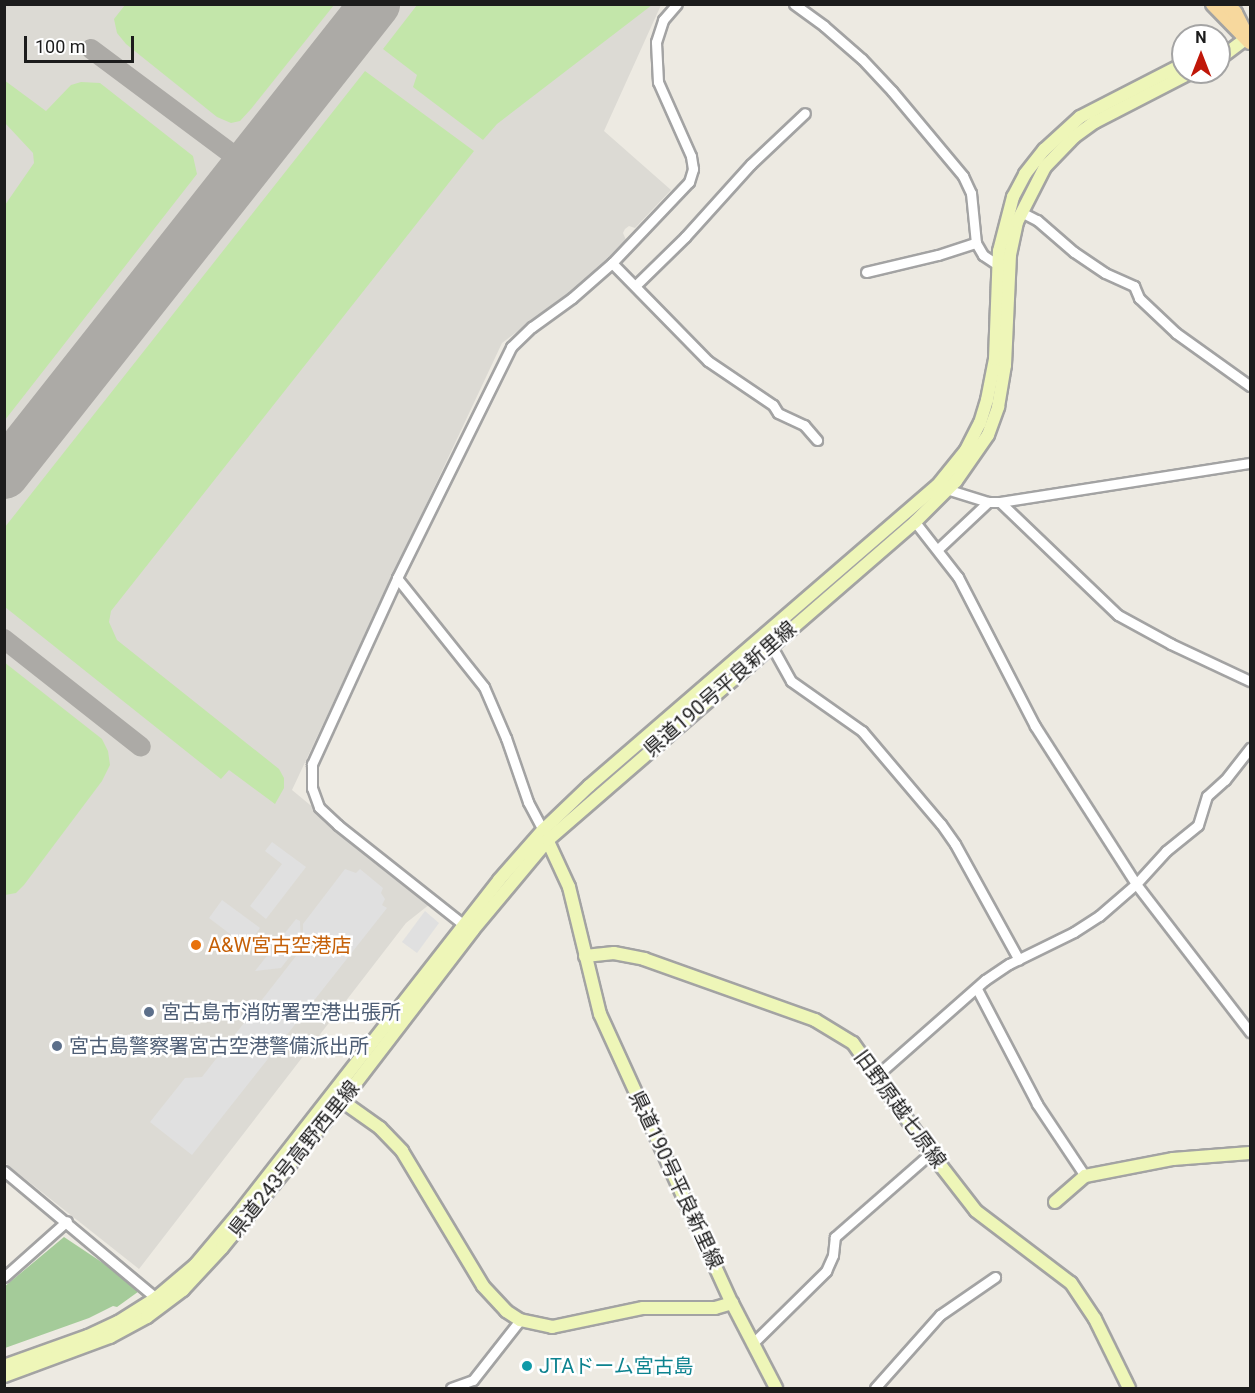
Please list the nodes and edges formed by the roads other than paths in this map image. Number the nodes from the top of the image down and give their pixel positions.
1 (677, 4) edge
2 (794, 4) edge
3 (1213, 4) edge
4 (1227, 4) edge
5 (1249, 39) edge
6 (1231, 44) edge
7 (1231, 50) edge
8 (1171, 70) edge
9 (1171, 82) edge
10 (805, 113) dead end
11 (1021, 212) junction
12 (976, 243) junction
13 (612, 263) junction
14 (998, 265) junction
15 (866, 272) dead end
16 (636, 285) junction
17 (1251, 386) edge
18 (817, 440) dead end
19 (1251, 463) edge
20 (943, 488) junction
21 (988, 502) junction
22 (1000, 502) junction
23 (915, 522) junction
24 (938, 549) junction
25 (397, 578) junction
26 (771, 645) junction
27 (1251, 681) edge
28 (1251, 748) edge
29 (545, 835) junction
30 (1136, 884) junction
31 (464, 925) junction
32 (585, 956) junction
33 (1019, 960) junction
34 (977, 989) junction
35 (1251, 1032) edge
36 (876, 1076) junction
37 (342, 1101) junction
38 (930, 1153) junction
39 (1251, 1153) edge
40 (4, 1171) edge
41 (1085, 1176) junction
42 (1055, 1202) dead end
43 (67, 1221) junction
44 (4, 1277) edge
45 (995, 1277) dead end
46 (156, 1298) junction
47 (732, 1303) junction
48 (520, 1320) junction
49 (753, 1343) junction
50 (4, 1366) edge
51 (4, 1376) edge
52 (451, 1389) edge
53 (776, 1389) edge
54 (875, 1389) edge
55 (1129, 1389) edge

1 - 13 street
2 - 12 street
3 - 5 main road
4 - 5 main road
5 - 6 main road
5 - 7 main road
8 - 14 main road, 県道190号平良新里線
9 - 11 main road, 県道190号平良新里線
10 - 16 street
11 - 17 street
11 - 20 main road, 県道190号平良新里線
12 - 14 street
12 - 15 street
13 - 16 street
13 - 25 street
14 - 20 main road, 県道190号平良新里線
16 - 18 street
19 - 22 street
20 - 21 street
20 - 23 main road, 県道190号平良新里線
20 - 29 main road, 県道190号平良新里線
21 - 22 street
21 - 24 street
22 - 27 street
23 - 24 street
23 - 26 main road, 県道190号平良新里線
24 - 30 street
25 - 29 street
25 - 31 street
26 - 29 main road, 県道190号平良新里線
26 - 33 street
28 - 30 street
29 - 31 main road, 県道243号高野西里線
29 - 32 main road, 県道190号平良新里線
29 - 37 main road, 県道243号高野西里線
30 - 33 street
30 - 35 street
31 - 46 main road, 県道243号高野西里線
32 - 36 main road, 旧野原越七原線
32 - 47 main road, 県道190号平良新里線
33 - 34 street
34 - 36 street
34 - 41 street
36 - 38 main road, 旧野原越七原線
37 - 48 main road
37 - 51 main road, 県道243号高野西里線
38 - 49 street
38 - 55 main road, 旧野原越七原線
39 - 41 main road
40 - 43 street
41 - 42 main road
43 - 44 street
43 - 46 street
45 - 54 street
46 - 50 main road, 県道243号高野西里線
47 - 48 main road
47 - 49 main road, 県道190号平良新里線
48 - 52 street
49 - 53 main road, 県道190号平良新里線

